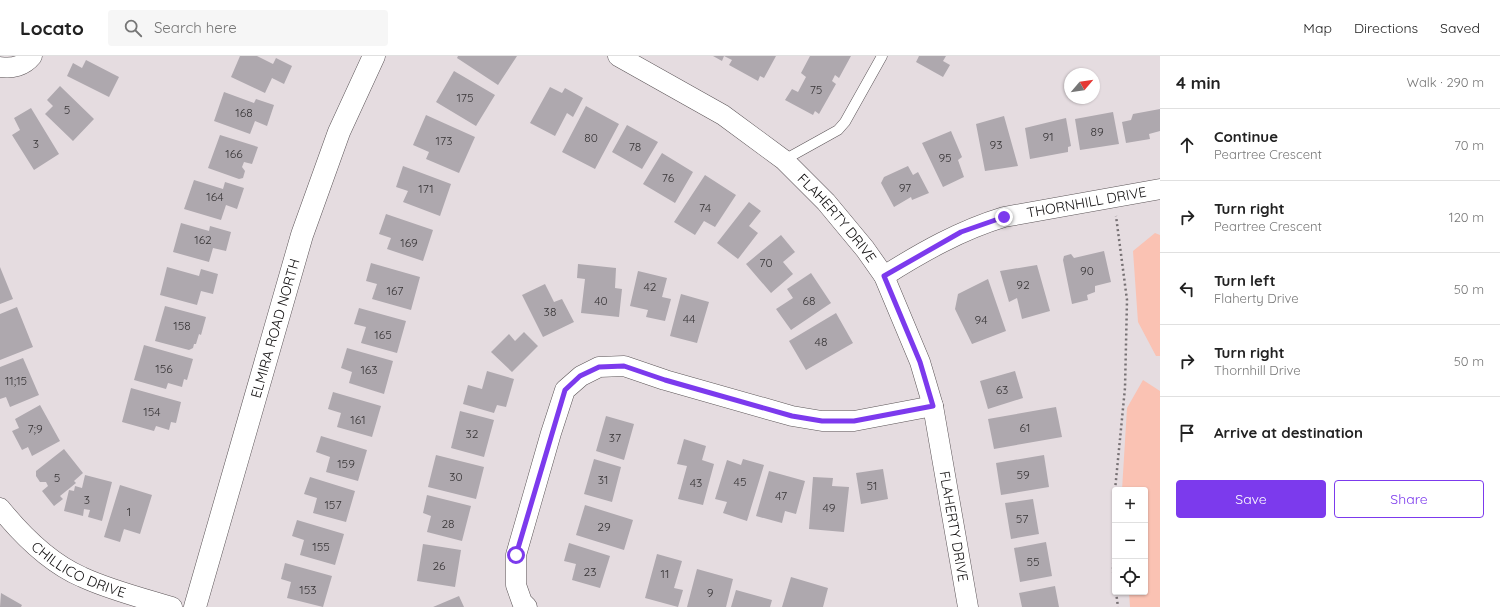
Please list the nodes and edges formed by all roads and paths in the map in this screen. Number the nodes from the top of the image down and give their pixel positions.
1 (32, 56) edge
2 (374, 56) edge
3 (618, 56) edge
4 (882, 56) edge
5 (0, 67) edge
6 (784, 160) junction
7 (1160, 189) edge
8 (1113, 196) junction
9 (884, 276) junction
10 (933, 406) junction
11 (1115, 487) edge
12 (0, 508) edge
13 (1114, 523) edge
14 (1113, 559) edge
15 (1116, 595) edge
16 (172, 607) edge
17 (195, 607) edge
18 (527, 607) edge
19 (968, 607) edge
20 (1118, 607) edge

1 - 5 street
2 - 17 main road, ELMIRA ROAD NORTH
3 - 6 street, FLAHERTY DRIVE
4 - 6 lane
6 - 9 street, FLAHERTY DRIVE
7 - 8 street, THORNHILL DRIVE
8 - 9 street, THORNHILL DRIVE
8 - 11 path
9 - 10 street, FLAHERTY DRIVE
10 - 18 street
10 - 19 street, FLAHERTY DRIVE
12 - 16 street, CHILLICO DRIVE
13 - 14 path
15 - 20 path

